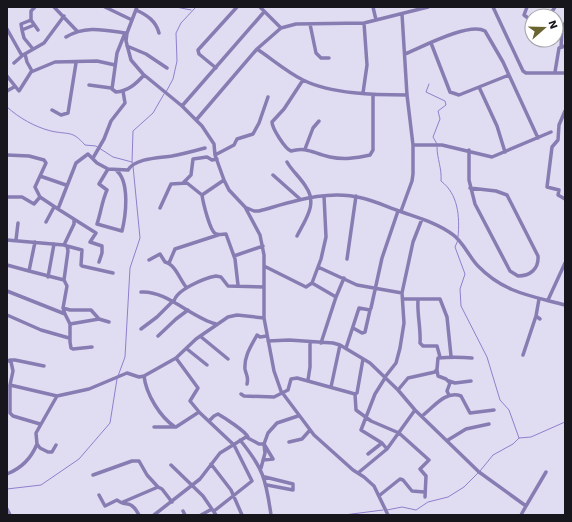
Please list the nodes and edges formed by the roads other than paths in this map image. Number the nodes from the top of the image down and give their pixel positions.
1 (35, 7) edge
2 (54, 7) edge
3 (105, 7) edge
4 (236, 7) edge
5 (260, 7) edge
6 (373, 7) edge
7 (428, 7) edge
8 (493, 7) edge
9 (136, 9) edge
10 (264, 12) junction
11 (402, 14) junction
12 (64, 16) junction
13 (31, 20) junction
14 (132, 20) junction
15 (376, 20) junction
16 (364, 23) junction
17 (310, 24) junction
18 (34, 25) junction
19 (281, 28) junction
20 (7, 29) edge
21 (22, 30) junction
22 (38, 30) dead end
23 (77, 31) junction
24 (126, 33) junction
25 (159, 33) dead end
26 (66, 37) dead end
27 (431, 43) junction
28 (127, 46) junction
29 (562, 48) edge
30 (33, 49) junction
31 (257, 49) junction
32 (405, 54) junction
33 (24, 55) junction
34 (329, 58) dead end
35 (14, 63) dead end
36 (76, 63) junction
37 (115, 65) junction
38 (167, 68) dead end
39 (216, 68) junction
40 (32, 71) junction
41 (555, 72) junction
42 (565, 73) edge
43 (144, 75) junction
44 (509, 75) junction
45 (7, 76) edge
46 (303, 80) junction
47 (89, 85) dead end
48 (14, 87) junction
49 (480, 87) junction
50 (111, 88) junction
51 (7, 91) edge
52 (123, 91) junction
53 (363, 93) junction
54 (373, 95) junction
55 (407, 95) junction
56 (268, 97) dead end
57 (182, 106) junction
58 (52, 110) dead end
59 (565, 111) edge
60 (197, 119) junction
61 (319, 121) dead end
62 (552, 132) dead end
63 (538, 138) junction
64 (412, 145) junction
65 (205, 148) dead end
66 (305, 149) junction
67 (469, 150) junction
68 (505, 152) junction
69 (8, 155) edge
70 (216, 157) junction
71 (93, 158) junction
72 (287, 162) dead end
73 (108, 169) junction
74 (116, 170) junction
75 (273, 175) dead end
76 (40, 176) junction
77 (187, 179) junction
78 (224, 180) junction
79 (183, 183) junction
80 (188, 184) junction
81 (66, 185) junction
82 (470, 188) junction
83 (202, 195) junction
84 (324, 196) junction
85 (356, 196) junction
86 (7, 197) edge
87 (40, 197) junction
88 (312, 198) junction
89 (300, 199) junction
90 (565, 199) edge
91 (245, 207) junction
92 (56, 208) junction
93 (160, 208) dead end
94 (254, 211) junction
95 (399, 211) junction
96 (252, 217) junction
97 (422, 219) junction
98 (74, 220) junction
99 (46, 222) dead end
100 (18, 223) dead end
101 (218, 234) junction
102 (297, 236) dead end
103 (7, 240) edge
104 (16, 240) junction
105 (35, 242) junction
106 (54, 244) junction
107 (66, 245) junction
108 (263, 246) junction
109 (234, 256) junction
110 (347, 259) dead end
111 (149, 260) dead end
112 (99, 262) dead end
113 (169, 263) junction
114 (565, 263) edge
115 (7, 265) edge
116 (264, 266) junction
117 (318, 267) junction
118 (29, 271) junction
119 (113, 273) dead end
120 (48, 277) junction
121 (344, 278) junction
122 (64, 280) junction
123 (312, 283) junction
124 (238, 285) junction
125 (264, 286) junction
126 (186, 287) junction
127 (376, 289) junction
128 (7, 291) edge
129 (141, 292) dead end
130 (402, 294) junction
131 (336, 297) junction
132 (403, 299) junction
133 (539, 299) junction
134 (418, 300) junction
135 (548, 300) junction
136 (173, 302) junction
137 (565, 306) edge
138 (63, 308) junction
139 (188, 310) junction
140 (370, 310) junction
141 (65, 314) junction
142 (7, 315) edge
143 (536, 316) junction
144 (264, 318) junction
145 (99, 319) junction
146 (540, 319) dead end
147 (109, 322) dead end
148 (70, 324) junction
149 (216, 324) junction
150 (353, 328) junction
151 (141, 329) dead end
152 (158, 336) dead end
153 (200, 336) junction
154 (267, 336) junction
155 (69, 338) junction
156 (268, 341) junction
157 (310, 342) junction
158 (321, 342) junction
159 (340, 345) junction
160 (92, 347) dead end
161 (346, 348) junction
162 (188, 349) junction
163 (523, 355) dead end
164 (451, 356) junction
165 (440, 357) junction
166 (176, 358) junction
167 (472, 358) dead end
168 (228, 359) dead end
169 (363, 359) junction
170 (8, 360) edge
171 (207, 365) dead end
172 (44, 366) dead end
173 (437, 369) junction
174 (144, 376) junction
175 (385, 378) junction
176 (308, 380) junction
177 (448, 381) junction
178 (471, 381) dead end
179 (247, 384) dead end
180 (10, 385) junction
181 (331, 387) junction
182 (398, 390) junction
183 (282, 393) junction
184 (241, 394) dead end
185 (355, 394) junction
186 (449, 395) junction
187 (57, 396) junction
188 (415, 410) junction
189 (494, 410) dead end
190 (200, 413) junction
191 (298, 416) junction
192 (422, 416) junction
193 (366, 418) junction
194 (209, 421) junction
195 (40, 424) junction
196 (489, 424) dead end
197 (154, 427) dead end
198 (176, 427) junction
199 (310, 430) junction
200 (399, 433) junction
201 (248, 437) junction
202 (240, 440) junction
203 (448, 440) junction
204 (289, 442) dead end
205 (382, 443) junction
206 (37, 444) junction
207 (264, 444) junction
208 (56, 445) dead end
209 (234, 445) junction
210 (387, 449) junction
211 (368, 454) dead end
212 (211, 464) junction
213 (261, 464) junction
214 (171, 465) dead end
215 (207, 470) junction
216 (217, 471) junction
217 (546, 472) dead end
218 (358, 473) junction
219 (7, 474) edge
220 (93, 475) dead end
221 (265, 477) junction
222 (267, 485) junction
223 (192, 486) junction
224 (158, 487) junction
225 (99, 494) dead end
226 (234, 495) junction
227 (380, 495) junction
228 (123, 502) junction
229 (172, 502) junction
230 (526, 506) junction
231 (7, 509) edge
232 (214, 512) edge
233 (522, 513) edge
234 (10, 515) edge
235 (139, 515) edge
236 (154, 515) edge
237 (201, 515) edge
238 (241, 515) edge
239 (271, 515) edge
240 (388, 515) edge
241 (528, 515) edge

1 - 13 street
2 - 12 street
3 - 14 street
4 - 39 street
5 - 10 street
6 - 15 street
7 - 11 street
8 - 41 street
9 - 14 street
9 - 25 street
10 - 19 street
10 - 39 street
11 - 15 street
11 - 32 street
12 - 23 street
12 - 30 street
13 - 18 street
13 - 21 street
14 - 24 street
15 - 16 street
16 - 17 street
16 - 53 street
17 - 19 street
17 - 34 street
18 - 21 street
18 - 22 street
19 - 31 street
20 - 33 street
21 - 30 street
23 - 24 street
23 - 26 street
24 - 28 street
24 - 37 street
27 - 32 street
27 - 44 street
27 - 49 street
28 - 38 street
28 - 43 street
29 - 41 street
30 - 33 street
31 - 46 street
31 - 60 street
32 - 55 street
33 - 35 street
33 - 40 street
36 - 37 street
36 - 40 street
36 - 58 street
37 - 50 street
39 - 57 street
40 - 48 street
41 - 42 street
43 - 52 street
43 - 57 street
44 - 49 street
44 - 63 street
45 - 48 street
46 - 53 street
46 - 66 street
47 - 50 street
48 - 51 street
49 - 68 street
50 - 52 street
52 - 71 street
53 - 54 street
54 - 55 street
54 - 66 street
55 - 64 street
56 - 70 street
57 - 60 street
59 - 90 street
60 - 70 street
61 - 66 street
62 - 63 street
63 - 68 street
64 - 67 street
64 - 95 street
65 - 74 street
67 - 68 street
67 - 82 street
69 - 76 street
70 - 77 street
70 - 78 street
71 - 73 street
71 - 81 street
72 - 88 street
73 - 74 street
73 - 74 street
75 - 89 street
76 - 81 street
76 - 87 street
77 - 79 street
77 - 80 street
78 - 83 street
78 - 91 street
79 - 80 street
79 - 93 street
80 - 83 street
81 - 92 street
82 - 82 street
83 - 101 street
84 - 85 street
84 - 88 street
84 - 117 street
85 - 95 street
85 - 110 street
86 - 87 street
87 - 92 street
88 - 89 street
88 - 102 street
89 - 94 street
91 - 94 street
91 - 96 street
92 - 98 street
92 - 99 street
94 - 96 street
95 - 97 street
95 - 127 street
96 - 108 street
97 - 130 street
97 - 133 street
98 - 107 street
98 - 112 street
100 - 104 street
101 - 109 street
101 - 113 street
103 - 104 street
104 - 105 street
105 - 106 street
105 - 118 street
106 - 107 street
106 - 120 street
107 - 119 street
107 - 122 street
108 - 109 street
108 - 116 street
109 - 124 street
111 - 113 street
113 - 126 street
114 - 135 street
115 - 118 street
116 - 123 street
116 - 125 street
117 - 121 street
117 - 123 street
118 - 120 street
120 - 122 street
121 - 127 street
121 - 131 street
122 - 138 street
123 - 131 street
124 - 125 street
124 - 126 street
125 - 144 street
126 - 136 street
127 - 130 street
127 - 140 street
128 - 141 street
129 - 136 street
130 - 132 street
131 - 158 street
132 - 134 street
132 - 175 street
133 - 135 street
133 - 143 street
134 - 164 street
134 - 165 street
135 - 137 street
136 - 139 street
136 - 151 street
138 - 141 street
138 - 145 street
139 - 149 street
139 - 152 street
140 - 150 street
140 - 150 street
141 - 148 street
142 - 155 street
143 - 146 street
143 - 163 street
144 - 149 street
144 - 154 street
145 - 147 street
145 - 148 street
148 - 155 street
149 - 153 street
150 - 161 street
153 - 162 street
153 - 168 street
154 - 156 street
154 - 179 street
155 - 160 street
156 - 157 street
156 - 183 street
157 - 158 street
157 - 176 street
158 - 159 street
159 - 161 street
159 - 181 street
161 - 169 street
162 - 166 street
162 - 171 street
164 - 165 street
164 - 167 street
165 - 173 street
166 - 174 street
166 - 190 street
169 - 175 street
169 - 185 street
170 - 172 street
170 - 180 street
173 - 177 street
173 - 182 street
174 - 187 street
174 - 198 street
175 - 182 street
175 - 193 street
176 - 181 street
176 - 183 street
177 - 178 street
177 - 186 street
180 - 187 street
180 - 195 street
181 - 185 street
182 - 188 street
183 - 184 street
183 - 191 street
185 - 193 street
186 - 189 street
186 - 192 street
187 - 195 street
188 - 192 street
188 - 200 street
190 - 194 street
190 - 198 street
191 - 199 street
191 - 207 street
192 - 203 street
193 - 200 street
193 - 205 street
194 - 201 street
194 - 209 street
195 - 206 street
196 - 203 street
197 - 198 street
199 - 204 street
199 - 218 street
200 - 210 street
200 - 227 street
201 - 202 street
201 - 207 street
202 - 209 street
202 - 213 street
203 - 230 street
205 - 210 street
205 - 211 street
206 - 208 street
206 - 219 street
207 - 213 street
207 - 213 street
209 - 212 street
209 - 226 street
210 - 218 street
212 - 215 street
212 - 216 street
213 - 221 street
214 - 223 street
215 - 216 street
215 - 223 street
216 - 226 street
217 - 230 street
218 - 227 street
220 - 224 street
221 - 222 street
221 - 222 street
222 - 239 street
223 - 229 street
223 - 232 street
224 - 228 street
224 - 229 street
225 - 228 street
226 - 232 street
226 - 238 street
227 - 240 street
228 - 235 street
229 - 236 street
230 - 233 street
231 - 234 street
232 - 237 street
233 - 241 street

